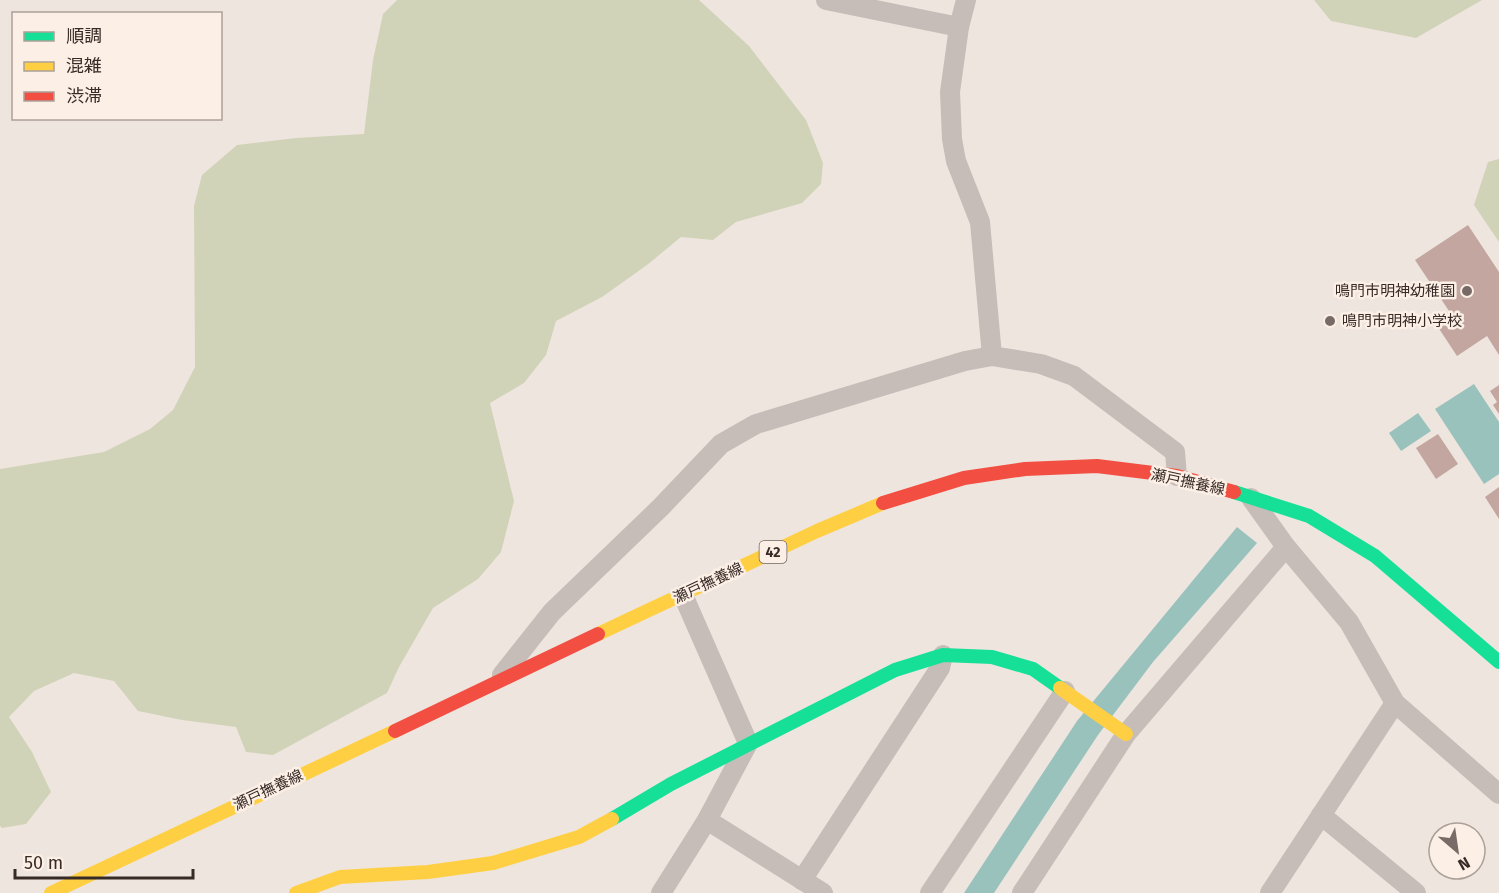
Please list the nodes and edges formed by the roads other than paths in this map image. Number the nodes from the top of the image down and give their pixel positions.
1 (826, 0) edge
2 (966, 0) edge
3 (959, 27) junction
4 (992, 356) junction
5 (1177, 476) junction
6 (1249, 496) junction
7 (1286, 547) junction
8 (683, 595) junction
9 (943, 655) junction
10 (1499, 662) edge
11 (497, 681) junction
12 (1073, 697) junction
13 (1395, 703) junction
14 (1121, 731) junction
15 (748, 743) junction
16 (1499, 794) edge
17 (1321, 815) junction
18 (707, 820) junction
19 (812, 888) edge
20 (299, 892) edge
21 (51, 893) edge
22 (661, 893) edge
23 (930, 893) edge
24 (1022, 893) edge
25 (1270, 893) edge
26 (1416, 893) edge

1 - 3 street
2 - 3 street
3 - 4 street
4 - 5 street
4 - 11 street
5 - 6 main road, 瀬戸撫養線 / 42
5 - 8 main road, 瀬戸撫養線 / 42
6 - 7 street
6 - 10 main road, 瀬戸撫養線 / 42
7 - 13 street
7 - 14 street
8 - 11 main road, 瀬戸撫養線 / 42
8 - 15 street
9 - 12 main road
9 - 15 main road
9 - 19 street
11 - 21 main road, 瀬戸撫養線 / 42
12 - 14 main road
12 - 23 street
13 - 16 street
13 - 17 street
14 - 24 street
15 - 18 street
15 - 20 main road
17 - 25 street
17 - 26 street
18 - 19 street
18 - 22 street

